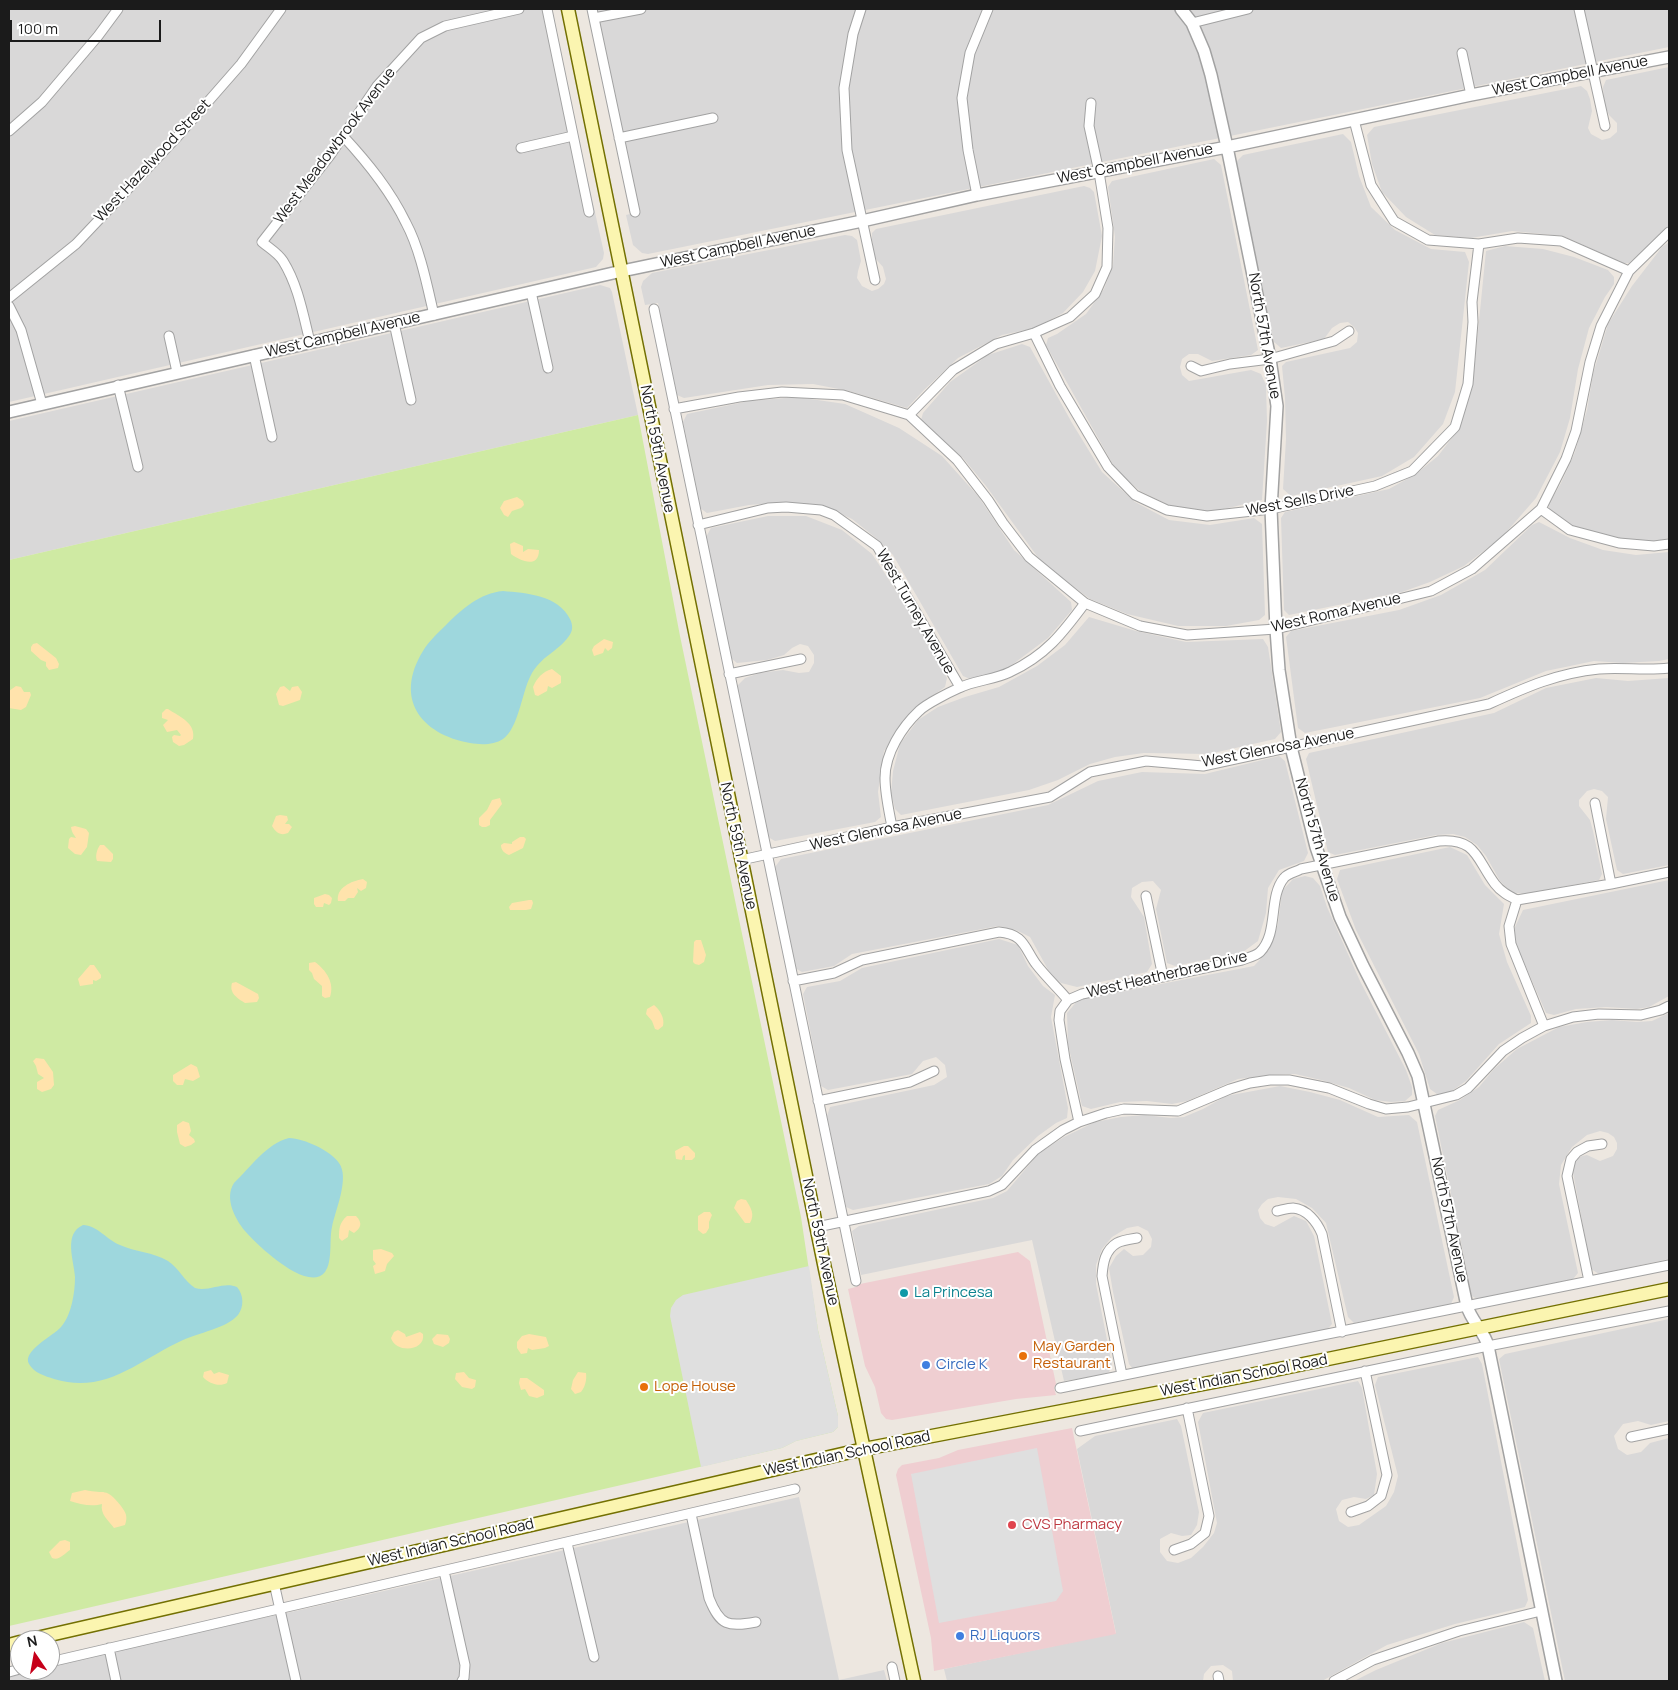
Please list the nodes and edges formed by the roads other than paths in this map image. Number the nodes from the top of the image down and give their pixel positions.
1 (118, 9) edge
2 (281, 9) edge
3 (519, 9) edge
4 (547, 9) edge
5 (568, 9) edge
6 (641, 9) edge
7 (861, 9) edge
8 (988, 9) edge
9 (1181, 9) edge
10 (1248, 9) edge
11 (1579, 9) edge
12 (593, 13) edge
13 (1192, 22) junction
14 (1462, 53) dead end
15 (1669, 57) edge
16 (1593, 72) junction
17 (1471, 95) junction
18 (1090, 104) dead end
19 (712, 118) dead end
20 (1354, 120) junction
21 (1605, 126) dead end
22 (9, 131) edge
23 (343, 136) junction
24 (573, 136) junction
25 (619, 138) junction
26 (1228, 147) junction
27 (521, 148) dead end
28 (1099, 172) junction
29 (977, 195) junction
30 (589, 212) dead end
31 (635, 212) dead end
32 (862, 221) junction
33 (1669, 232) edge
34 (1479, 244) junction
35 (622, 271) junction
36 (1629, 271) junction
37 (875, 280) dead end
38 (531, 292) junction
39 (9, 298) edge
40 (9, 306) edge
41 (654, 308) dead end
42 (434, 315) junction
43 (394, 323) junction
44 (1349, 331) dead end
45 (1034, 332) junction
46 (169, 336) dead end
47 (310, 342) junction
48 (254, 355) junction
49 (1270, 359) junction
50 (1191, 366) dead end
51 (548, 368) dead end
52 (177, 372) junction
53 (118, 385) junction
54 (411, 400) dead end
55 (42, 404) junction
56 (674, 409) junction
57 (9, 412) edge
58 (909, 415) junction
59 (272, 437) dead end
60 (138, 467) dead end
61 (1271, 509) junction
62 (1541, 509) junction
63 (698, 525) junction
64 (1669, 544) edge
65 (1085, 603) junction
66 (1276, 629) junction
67 (801, 659) dead end
68 (1669, 668) edge
69 (729, 674) junction
70 (960, 687) junction
71 (1291, 747) junction
72 (1595, 803) dead end
73 (892, 827) junction
74 (767, 854) junction
75 (741, 860) junction
76 (1322, 865) junction
77 (1669, 872) edge
78 (1611, 884) junction
79 (1146, 896) dead end
80 (1517, 900) junction
81 (1163, 977) junction
82 (793, 981) junction
83 (1068, 1000) junction
84 (1669, 1006) edge
85 (1544, 1026) junction
86 (934, 1071) dead end
87 (818, 1101) junction
88 (1424, 1104) junction
89 (1079, 1122) junction
90 (1602, 1144) dead end
91 (1277, 1211) dead end
92 (843, 1222) junction
93 (817, 1227) junction
94 (1137, 1238) dead end
95 (1669, 1265) edge
96 (856, 1281) dead end
97 (1589, 1282) junction
98 (1669, 1289) edge
99 (1467, 1306) junction
100 (1669, 1311) edge
101 (1478, 1329) junction
102 (1342, 1332) junction
103 (1488, 1346) junction
104 (1364, 1371) junction
105 (1122, 1375) junction
106 (1060, 1388) dead end
107 (1187, 1408) junction
108 (1669, 1429) edge
109 (1080, 1431) dead end
110 (1631, 1437) dead end
111 (864, 1449) junction
112 (795, 1489) dead end
113 (1350, 1512) dead end
114 (691, 1514) junction
115 (567, 1543) junction
116 (1174, 1550) dead end
117 (444, 1571) junction
118 (274, 1583) junction
119 (280, 1609) junction
120 (1540, 1610) junction
121 (756, 1622) dead end
122 (60, 1633) edge
123 (109, 1648) junction
124 (594, 1656) dead end
125 (60, 1660) edge
126 (892, 1667) dead end
127 (116, 1681) edge
128 (296, 1681) edge
129 (462, 1681) edge
130 (895, 1681) edge
131 (914, 1681) edge
132 (1334, 1681) edge
133 (1556, 1681) edge

1 - 22 street
2 - 39 street, West Hazelwood Street
3 - 23 street, West Meadowbrook Avenue
4 - 24 street
5 - 35 main road, North 59th Avenue
6 - 12 street
7 - 32 street
8 - 29 street
9 - 13 street, North 57th Avenue
10 - 13 street
11 - 16 street
12 - 25 street
13 - 26 street, North 57th Avenue
14 - 17 street, West Campbell Avenue
15 - 16 street, West Campbell Avenue
16 - 17 street, West Campbell Avenue
16 - 21 street
17 - 20 street, West Campbell Avenue
18 - 28 street
19 - 25 street
20 - 26 street, West Campbell Avenue
20 - 34 street
23 - 42 street
23 - 47 street, West Meadowbrook Avenue
24 - 27 street
24 - 30 street
25 - 31 street
26 - 28 street, West Campbell Avenue
26 - 49 street, North 57th Avenue
28 - 29 street, West Campbell Avenue
28 - 45 street
29 - 32 street, West Campbell Avenue
32 - 35 street, West Campbell Avenue
32 - 37 street
33 - 36 street, West Roma Avenue
34 - 36 street
34 - 61 street, West Sells Drive
35 - 38 street, West Campbell Avenue
35 - 75 main road, North 59th Avenue
36 - 62 street, West Roma Avenue
38 - 42 street, West Campbell Avenue
38 - 51 street
40 - 55 street
41 - 56 street, North 59th Avenue
42 - 43 street, West Campbell Avenue
43 - 47 street, West Campbell Avenue
43 - 54 street
44 - 49 street
45 - 58 street
45 - 61 street, West Sells Drive
46 - 52 street
47 - 48 street, West Campbell Avenue
48 - 52 street, West Campbell Avenue
48 - 59 street
49 - 50 street
49 - 61 street, North 57th Avenue
52 - 53 street, West Campbell Avenue
53 - 55 street, West Campbell Avenue
53 - 60 street
55 - 57 street, West Campbell Avenue
56 - 58 street, West Roma Avenue
56 - 63 street, North 59th Avenue
58 - 65 street, West Roma Avenue
61 - 66 street, North 57th Avenue
62 - 64 street
62 - 66 street, West Roma Avenue
63 - 69 street, North 59th Avenue
63 - 70 street, West Turney Avenue
65 - 66 street, West Roma Avenue
65 - 70 street
66 - 71 street, North 57th Avenue
67 - 69 street
68 - 71 street, West Glenrosa Avenue
69 - 74 street, North 59th Avenue
70 - 73 street
71 - 73 street, West Glenrosa Avenue
71 - 76 street, North 57th Avenue
72 - 78 street
73 - 74 street, West Glenrosa Avenue
74 - 75 street, West Glenrosa Avenue
74 - 82 street, North 59th Avenue
75 - 93 main road, North 59th Avenue
76 - 80 street, West Heatherbrae Drive
76 - 81 street, West Heatherbrae Drive
76 - 88 street, North 57th Avenue
77 - 78 street
78 - 80 street
79 - 81 street
80 - 85 street
81 - 83 street, West Heatherbrae Drive
82 - 83 street, West Heatherbrae Drive
82 - 87 street, North 59th Avenue
83 - 89 street
84 - 85 street
85 - 88 street
86 - 87 street
87 - 92 street, North 59th Avenue
88 - 89 street
88 - 99 street, North 57th Avenue
89 - 92 street
90 - 97 street
91 - 102 street
92 - 93 street
92 - 96 street, North 59th Avenue
93 - 111 main road, North 59th Avenue
94 - 105 street
95 - 97 street, West Indian School Road
97 - 99 street, West Indian School Road
98 - 101 main road, West Indian School Road
99 - 101 street, North 57th Avenue
99 - 102 street, West Indian School Road
100 - 103 street, West Indian School Road
101 - 103 street, North 57th Avenue
101 - 111 main road, West Indian School Road
102 - 105 street, West Indian School Road
103 - 104 street, West Indian School Road
103 - 120 street, North 57th Avenue
104 - 107 street, West Indian School Road
104 - 113 street
105 - 106 street, West Indian School Road
107 - 109 street, West Indian School Road
107 - 116 street
108 - 110 street
111 - 118 main road, West Indian School Road
111 - 131 main road, North 59th Avenue
112 - 114 street, West Indian School Road
114 - 115 street, West Indian School Road
114 - 121 street
115 - 117 street, West Indian School Road
115 - 124 street
117 - 119 street, West Indian School Road
117 - 129 street
118 - 119 street
118 - 122 main road, West Indian School Road
119 - 123 street, West Indian School Road
119 - 128 street
120 - 132 street
120 - 133 street, North 57th Avenue
123 - 125 street, West Indian School Road
123 - 127 street
126 - 130 street

